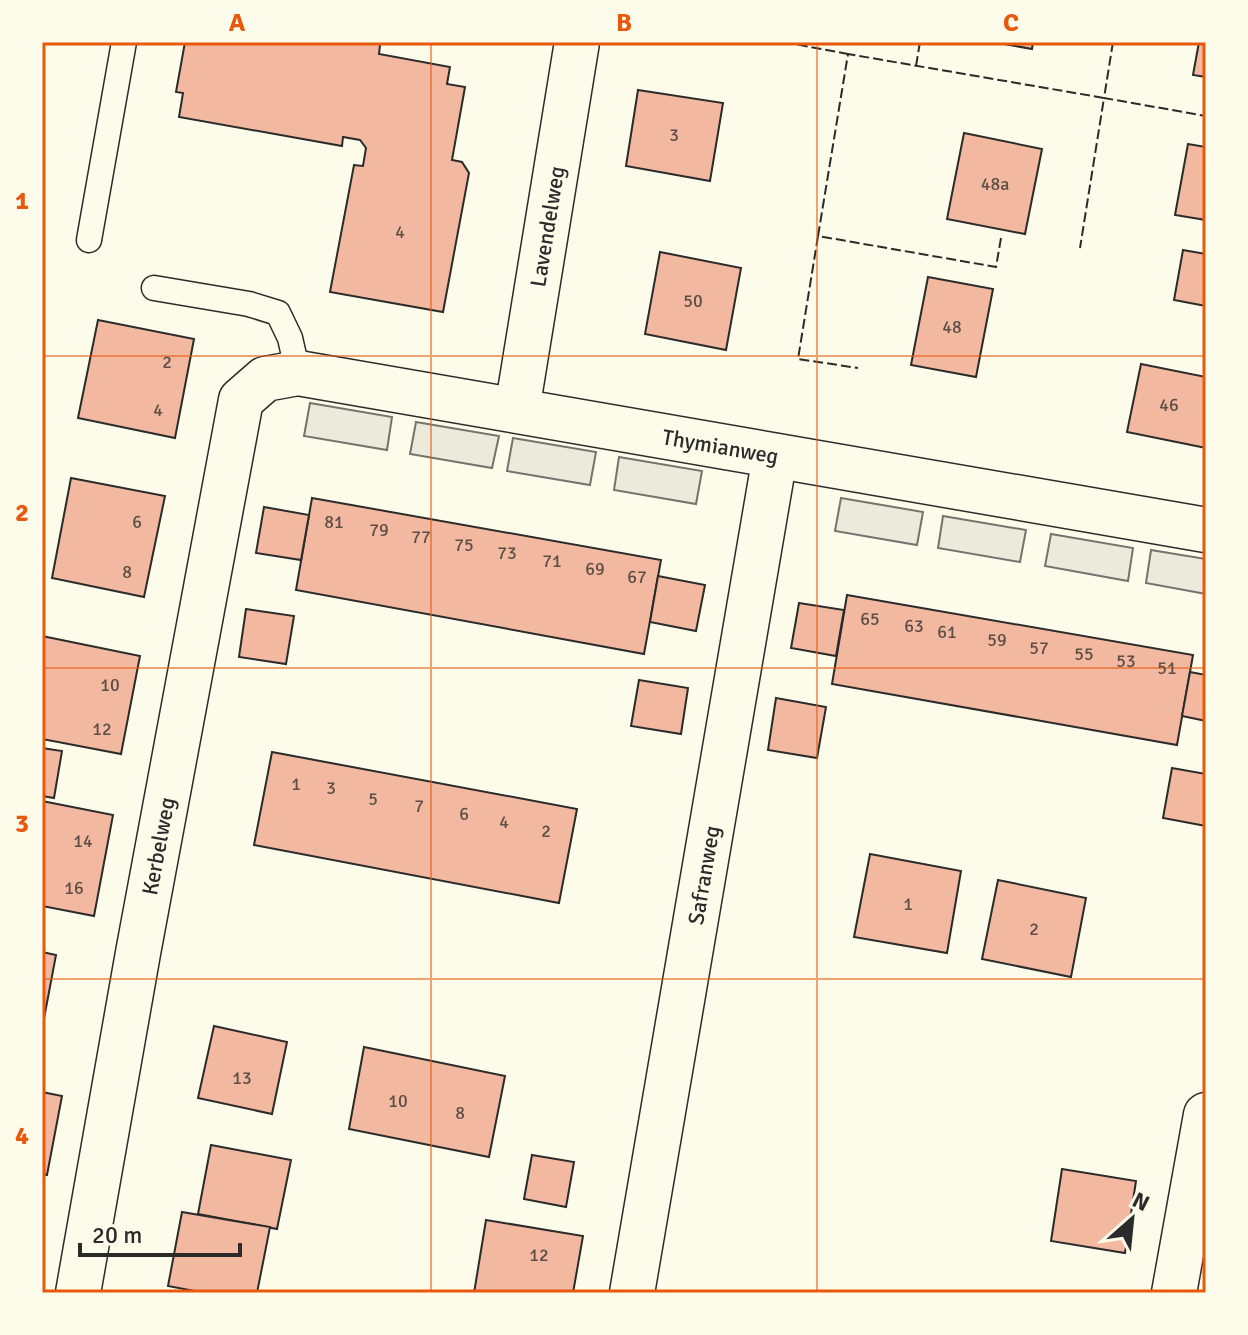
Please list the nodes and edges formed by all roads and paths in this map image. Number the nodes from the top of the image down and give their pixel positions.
1 (124, 42) edge
2 (577, 42) edge
3 (89, 240) dead end
4 (154, 288) dead end
5 (298, 373) junction
6 (241, 400) joint
7 (517, 410) junction
8 (775, 456) junction
9 (1206, 530) edge
10 (1206, 1115) edge
11 (78, 1293) edge
12 (632, 1293) edge
13 (1174, 1293) edge

1 - 3 lane
2 - 7 street, Lavendelweg
4 - 5 lane
5 - 6 street, Thymianweg
5 - 7 street, Thymianweg
6 - 11 street, Kerbelweg
7 - 8 street, Thymianweg
8 - 9 street, Thymianweg
8 - 12 street, Safranweg
10 - 13 street

